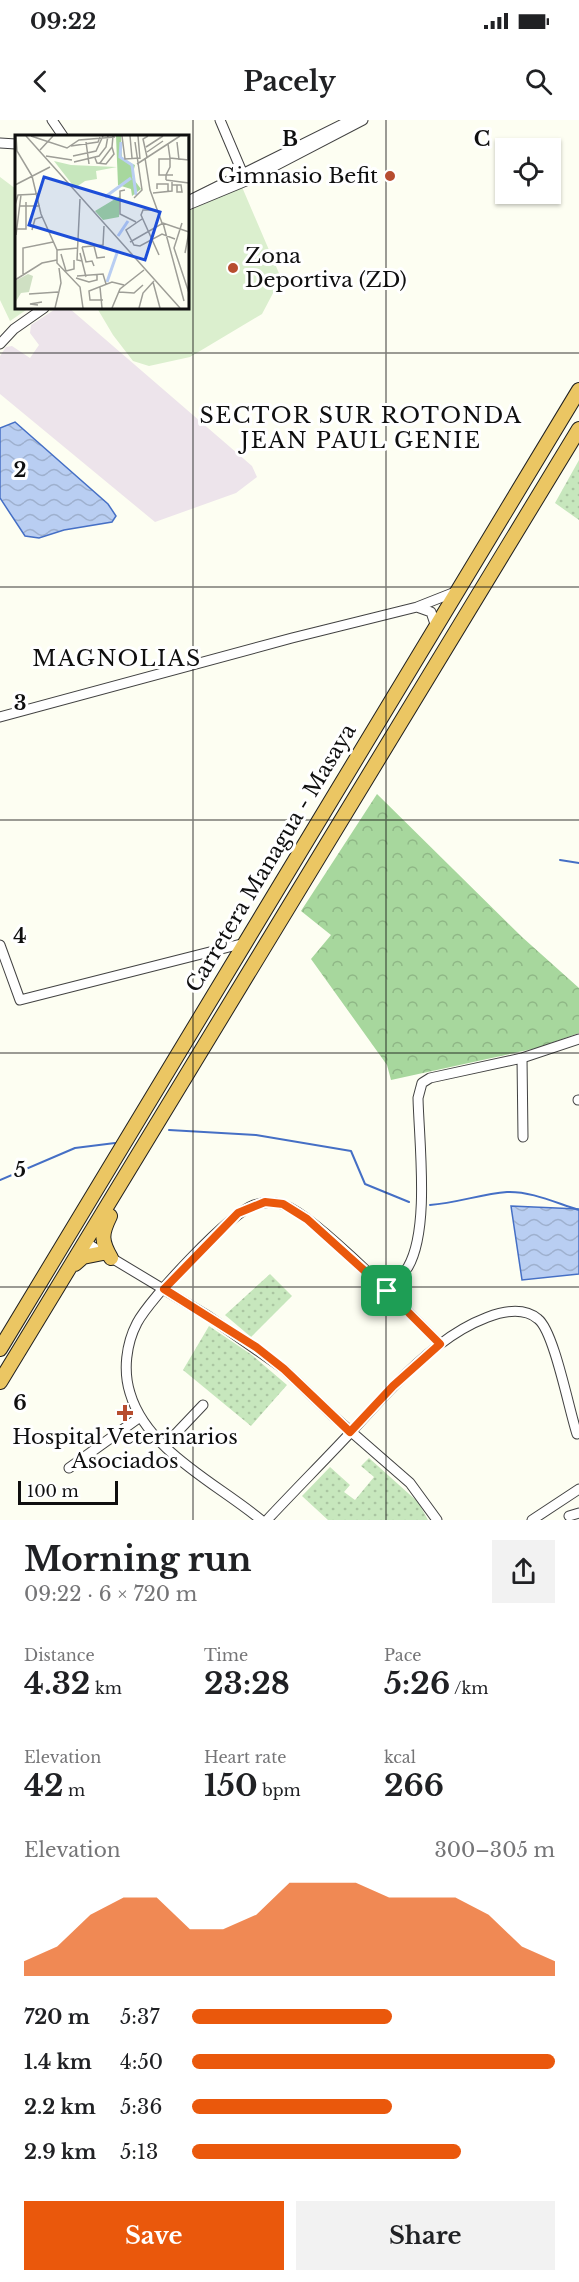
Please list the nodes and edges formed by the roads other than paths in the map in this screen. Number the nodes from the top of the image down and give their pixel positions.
1 (52, 120) edge
2 (220, 120) edge
3 (351, 120) edge
4 (363, 120) edge
5 (62, 135) edge
6 (0, 143) edge
7 (15, 144) edge
8 (244, 177) junction
9 (189, 203) edge
10 (43, 309) edge
11 (0, 344) edge
12 (579, 390) edge
13 (579, 429) edge
14 (459, 588) junction
15 (417, 608) junction
16 (436, 627) junction
17 (0, 717) edge
18 (244, 943) junction
19 (0, 945) edge
20 (579, 1039) edge
21 (522, 1058) junction
22 (523, 1137) dead end
23 (111, 1166) junction
24 (116, 1192) junction
25 (85, 1242) junction
26 (107, 1255) junction
27 (69, 1269) junction
28 (164, 1289) junction
29 (387, 1291) junction
30 (33, 1294) junction
31 (440, 1344) junction
32 (0, 1349) edge
33 (0, 1382) edge
34 (203, 1405) dead end
35 (140, 1417) junction
36 (350, 1432) junction
37 (577, 1434) dead end
38 (165, 1445) junction
39 (69, 1468) dead end
40 (579, 1489) edge
41 (579, 1514) edge
42 (569, 1516) dead end
43 (261, 1520) edge
44 (267, 1520) edge
45 (437, 1520) edge
46 (532, 1520) edge

1 - 5 street
2 - 8 street
3 - 8 street
4 - 8 street
6 - 7 street
8 - 9 street
10 - 11 street
12 - 14 highway, Carretera Managua - Masaya
13 - 24 highway, Carretera Managua - Masaya
14 - 15 street
14 - 16 highway, Carretera Managua - Masaya
15 - 16 street
15 - 17 street
16 - 18 highway, Carretera Managua - Masaya
18 - 19 street
18 - 23 highway, Carretera Managua - Masaya
20 - 21 street
21 - 22 street
21 - 29 street
23 - 25 highway
23 - 30 highway, Carretera Managua - Masaya
24 - 25 highway, Carretera Managua - Masaya
24 - 26 highway
25 - 26 street
25 - 27 highway, Carretera Managua - Masaya
25 - 30 highway
26 - 27 highway
26 - 28 street
27 - 33 highway, Carretera Managua - Masaya
28 - 29 street
28 - 35 street
28 - 36 street
29 - 31 street
30 - 32 highway, Carretera Managua - Masaya
31 - 36 street
31 - 37 street
34 - 38 street
35 - 38 street
35 - 39 street
36 - 44 street
36 - 45 street
38 - 43 street
40 - 46 street
41 - 42 street

